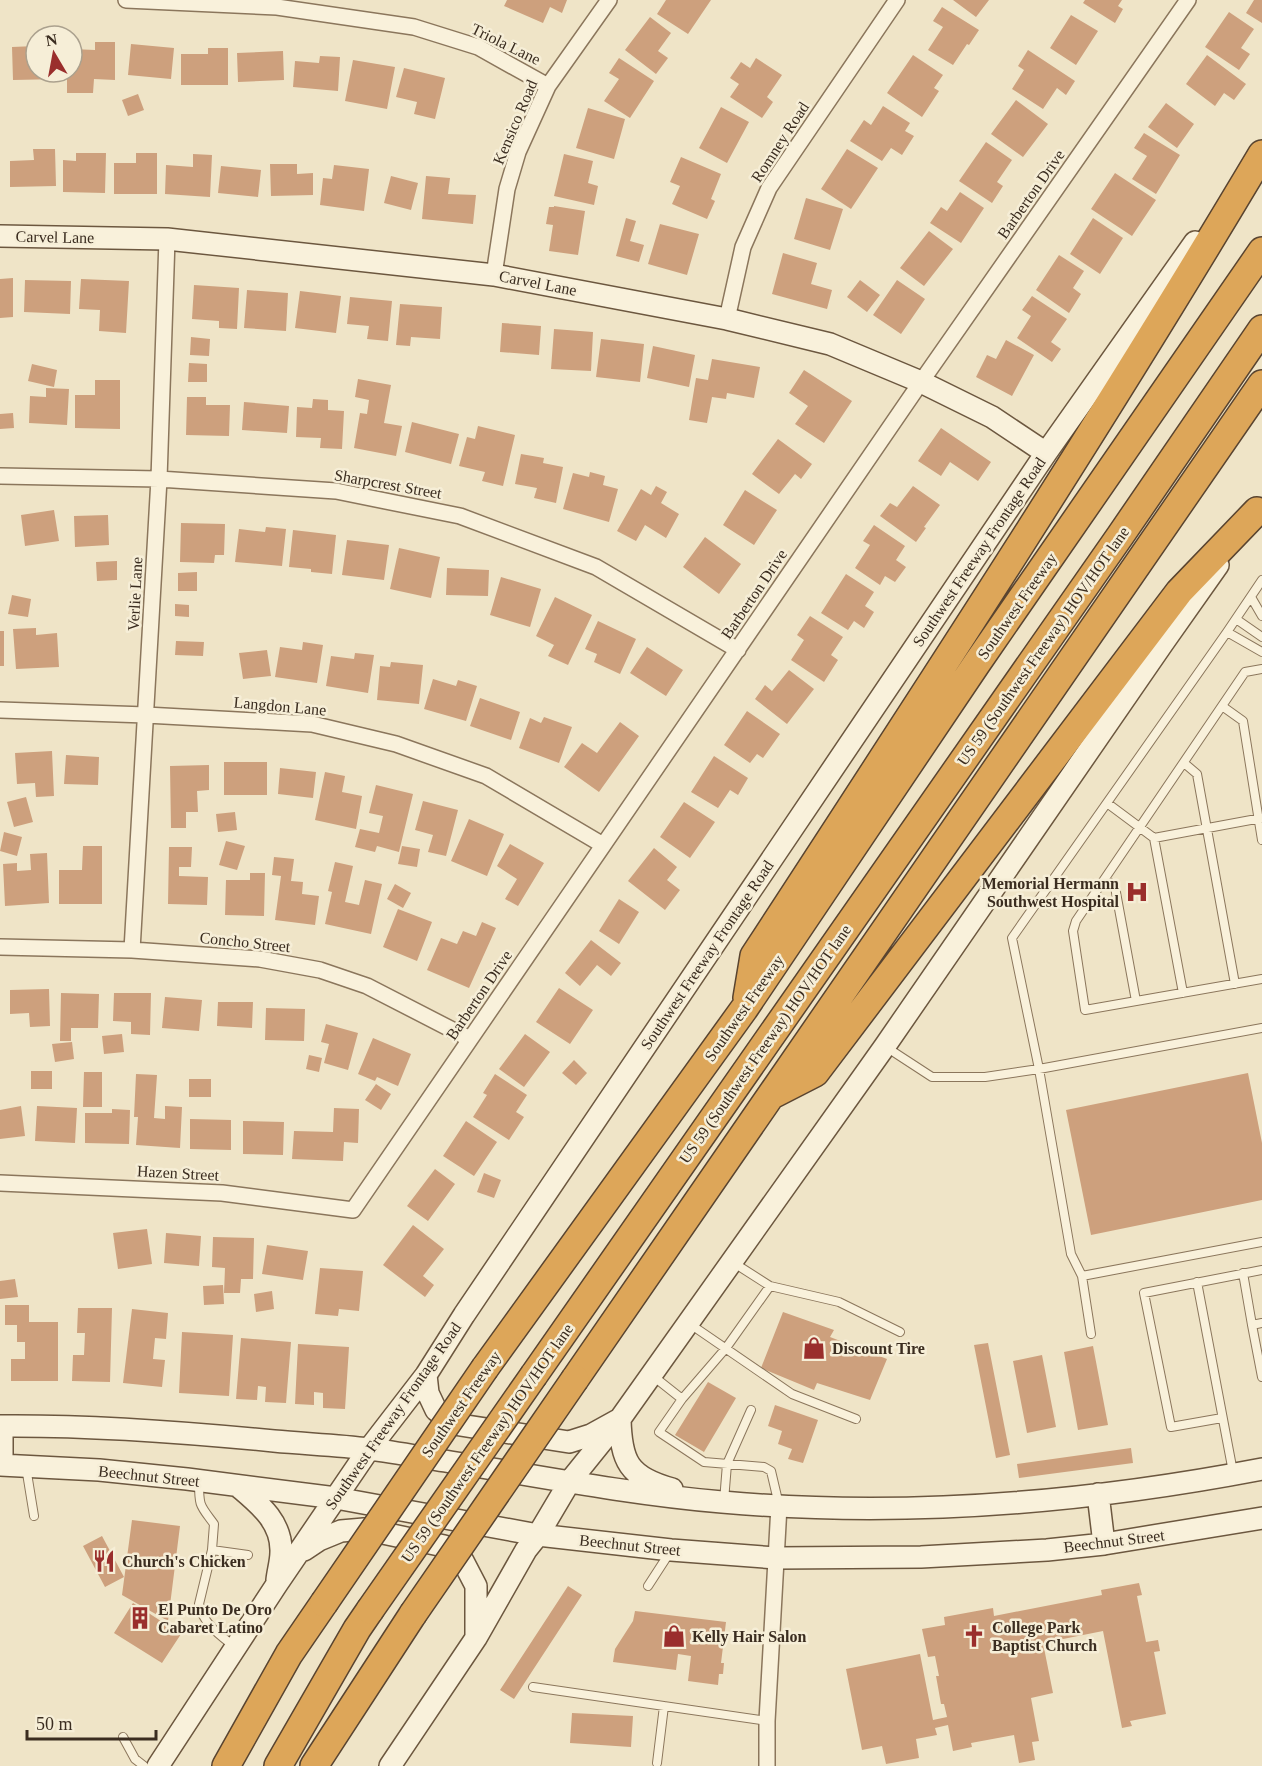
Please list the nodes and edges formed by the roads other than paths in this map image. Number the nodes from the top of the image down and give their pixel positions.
1 (126, 0) edge
2 (609, 0) edge
3 (897, 0) edge
4 (1188, 0) edge
5 (548, 86) junction
6 (1262, 148) edge
7 (1262, 154) edge
8 (0, 236) edge
9 (167, 239) junction
10 (1262, 251) edge
11 (494, 275) junction
12 (727, 318) junction
13 (1262, 329) edge
14 (921, 382) junction
15 (1262, 384) edge
16 (1046, 453) junction
17 (0, 476) edge
18 (159, 478) junction
19 (1259, 507) edge
20 (1262, 580) edge
21 (1251, 597) junction
22 (1262, 616) edge
23 (1236, 619) junction
24 (1227, 632) junction
25 (1262, 637) edge
26 (738, 650) junction
27 (1262, 652) edge
28 (1262, 669) edge
29 (1222, 706) junction
30 (0, 710) edge
31 (146, 715) junction
32 (1184, 763) junction
33 (1107, 803) junction
34 (1260, 819) edge
35 (1140, 827) junction
36 (1206, 828) junction
37 (1154, 838) junction
38 (1262, 840) edge
39 (603, 845) junction
40 (1105, 879) junction
41 (0, 947) edge
42 (132, 950) junction
43 (1262, 979) edge
44 (1235, 984) junction
45 (1183, 993) junction
46 (1136, 1001) junction
47 (744, 1009) junction
48 (1262, 1028) edge
49 (470, 1039) junction
50 (885, 1046) junction
51 (1039, 1069) junction
52 (770, 1096) junction
53 (0, 1183) edge
54 (353, 1210) joint
55 (1262, 1242) edge
56 (732, 1261) junction
57 (1262, 1270) edge
58 (1243, 1274) junction
59 (1082, 1276) junction
60 (1197, 1282) junction
61 (770, 1286) junction
62 (689, 1323) junction
63 (1262, 1323) edge
64 (1252, 1325) junction
65 (900, 1332) dead end
66 (1092, 1334) dead end
67 (726, 1348) junction
68 (426, 1375) junction
69 (651, 1376) junction
70 (1262, 1377) edge
71 (682, 1399) junction
72 (751, 1410) dead end
73 (1222, 1418) junction
74 (620, 1419) junction
75 (856, 1419) dead end
76 (1, 1426) edge
77 (369, 1449) junction
78 (727, 1464) junction
79 (1, 1465) edge
80 (26, 1467) junction
81 (1262, 1469) edge
82 (1233, 1474) junction
83 (199, 1480) junction
84 (570, 1481) junction
85 (238, 1486) junction
86 (1098, 1494) junction
87 (336, 1498) junction
88 (724, 1502) junction
89 (779, 1506) junction
90 (34, 1516) dead end
91 (1262, 1518) edge
92 (538, 1535) junction
93 (1104, 1544) junction
94 (212, 1550) junction
95 (670, 1550) junction
96 (299, 1553) junction
97 (248, 1554) dead end
98 (776, 1558) junction
99 (277, 1584) junction
100 (648, 1586) dead end
101 (476, 1638) junction
102 (235, 1647) junction
103 (533, 1687) dead end
104 (664, 1706) junction
105 (767, 1721) junction
106 (123, 1737) dead end
107 (657, 1763) dead end
108 (144, 1766) edge
109 (158, 1766) edge
110 (226, 1766) edge
111 (278, 1766) edge
112 (314, 1766) edge
113 (390, 1766) edge
114 (767, 1766) edge

1 - 5 street, Triola Lane
2 - 5 street, Kensico Road
3 - 12 street, Romney Road
4 - 14 street, Barberton Drive
5 - 11 street, Kensico Road
6 - 16 main road, Southwest Freeway Frontage Road
7 - 47 highway
8 - 9 main road, Carvel Lane
9 - 11 main road, Carvel Lane
9 - 18 street, Verlie Lane
10 - 47 highway, Southwest Freeway
11 - 12 main road, Carvel Lane
12 - 14 main road, Carvel Lane
13 - 111 highway, US 59 (Southwest Freeway) HOV/HOT lane, bridge
14 - 16 main road, Carvel Lane
14 - 26 street, Barberton Drive
15 - 52 highway
16 - 68 main road, Southwest Freeway Frontage Road
17 - 18 street, Sharpcrest Street
18 - 26 street, Sharpcrest Street
18 - 31 street, Verlie Lane
19 - 50 main road
19 - 52 highway
20 - 21 lane
21 - 22 lane
21 - 23 lane
23 - 24 lane
23 - 25 lane
24 - 27 lane
24 - 33 lane
26 - 39 street, Barberton Drive
28 - 29 lane
29 - 32 lane
29 - 34 lane
30 - 31 street, Langdon Lane
31 - 39 street, Langdon Lane
31 - 42 street, Verlie Lane
32 - 35 lane
32 - 36 lane
33 - 35 lane
33 - 51 lane
34 - 36 lane
34 - 38 lane
35 - 37 lane
35 - 40 lane
36 - 37 lane
36 - 44 lane
37 - 45 lane
39 - 49 street, Barberton Drive
40 - 46 lane
40 - 46 lane
41 - 42 street, Concho Street
42 - 49 street, Concho Street
43 - 44 lane
44 - 45 lane
45 - 46 lane
47 - 110 highway, Southwest Freeway, bridge
48 - 51 lane
49 - 54 street, Barberton Drive
50 - 51 lane
50 - 56 main road
51 - 59 lane
52 - 112 highway, bridge
53 - 54 street, Hazen Street
55 - 59 lane
56 - 61 lane
56 - 62 main road
57 - 58 lane
58 - 60 lane
58 - 64 lane
59 - 66 lane
60 - 73 lane
60 - 73 lane
61 - 65 lane
61 - 67 lane
62 - 67 lane
62 - 69 main road
63 - 64 lane
64 - 70 lane
67 - 71 lane
67 - 75 lane
68 - 74 main road
68 - 77 main road, Southwest Freeway Frontage Road
69 - 71 lane
69 - 74 main road
71 - 78 lane
72 - 78 lane
73 - 82 lane
74 - 84 main road
74 - 88 main road
76 - 77 main road
76 - 79 main road
77 - 84 main road
77 - 87 main road, Southwest Freeway Frontage Road
78 - 88 lane
78 - 89 lane
79 - 80 main road, Beechnut Street
80 - 83 main road, Beechnut Street
80 - 90 lane
81 - 82 main road
82 - 86 main road
83 - 85 main road, Beechnut Street
83 - 94 lane
84 - 88 main road
84 - 92 main road
85 - 87 main road, Beechnut Street
85 - 99 main road
86 - 89 main road
86 - 93 main road
87 - 92 main road, Beechnut Street
87 - 96 main road, Southwest Freeway Frontage Road
88 - 89 main road
89 - 98 street
91 - 93 main road, Beechnut Street
92 - 95 main road, Beechnut Street
92 - 101 main road
93 - 98 main road, Beechnut Street
94 - 97 lane
94 - 102 lane
95 - 98 main road, Beechnut Street
95 - 100 lane
96 - 99 main road, Southwest Freeway Frontage Road
96 - 101 main road
98 - 105 street
99 - 102 main road, Southwest Freeway Frontage Road
101 - 113 main road
102 - 109 main road, Southwest Freeway Frontage Road
103 - 104 lane
104 - 105 lane
104 - 107 lane
105 - 114 street
106 - 108 lane

